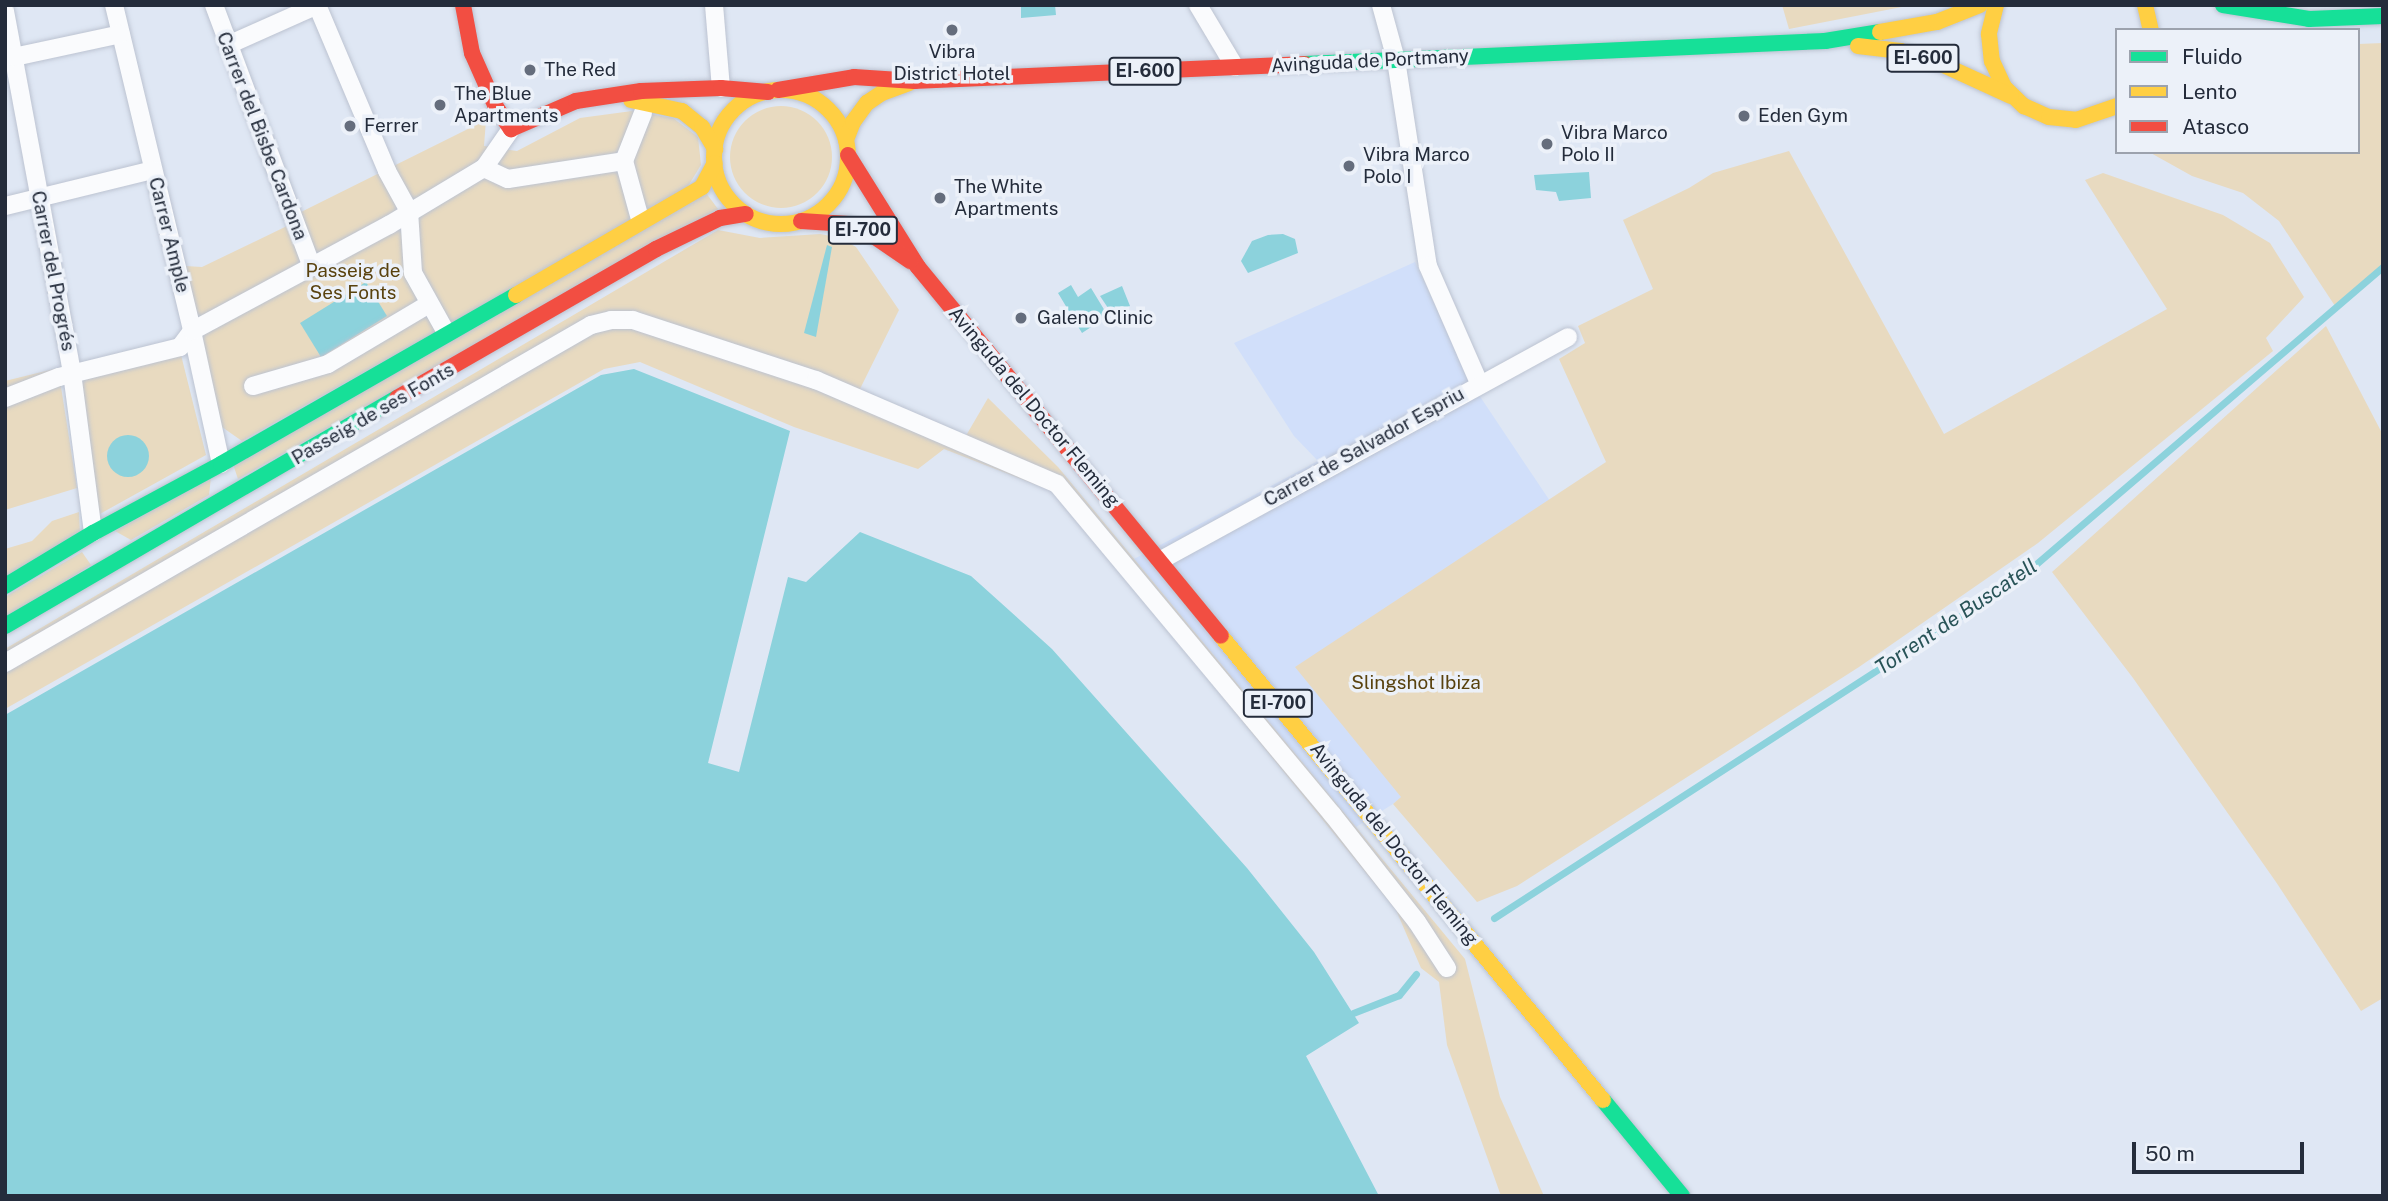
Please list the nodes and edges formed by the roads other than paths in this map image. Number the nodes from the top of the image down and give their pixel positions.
1 (114, 5) edge
2 (214, 5) edge
3 (317, 5) edge
4 (463, 5) edge
5 (714, 5) edge
6 (1198, 5) edge
7 (1381, 5) edge
8 (1980, 5) edge
9 (1996, 5) edge
10 (2145, 5) edge
11 (2222, 5) edge
12 (5, 11) edge
13 (2383, 16) edge
14 (2309, 19) junction
15 (2151, 28) edge
16 (2276, 28) edge
17 (121, 34) junction
18 (1825, 41) junction
19 (228, 45) junction
20 (15, 57) junction
21 (1396, 60) junction
22 (1235, 67) junction
23 (915, 81) junction
24 (721, 88) junction
25 (773, 91) junction
26 (610, 96) junction
27 (2013, 97) junction
28 (2115, 107) edge
29 (643, 113) dead end
30 (511, 129) junction
31 (847, 147) junction
32 (715, 156) junction
33 (624, 161) junction
34 (484, 168) junction
35 (153, 170) junction
36 (38, 198) junction
37 (5, 206) edge
38 (409, 211) junction
39 (746, 214) junction
40 (640, 219) dead end
41 (798, 221) junction
42 (312, 267) junction
43 (918, 267) junction
44 (429, 304) junction
45 (443, 327) dead end
46 (192, 331) junction
47 (1568, 337) dead end
48 (72, 373) junction
49 (1479, 383) junction
50 (253, 386) dead end
51 (5, 398) edge
52 (221, 464) junction
53 (228, 496) junction
54 (93, 533) junction
55 (125, 554) junction
56 (1161, 560) junction
57 (5, 586) edge
58 (5, 626) edge
59 (5, 663) edge
60 (1447, 968) dead end
61 (1682, 1196) edge

1 - 17 street, Carrer Ample
2 - 19 street, Carrer del Bisbe Cardona
3 - 19 street
3 - 38 street
4 - 30 main road
5 - 24 street
6 - 22 street
7 - 21 street
8 - 18 main road, Avinguda de Portmany / EI-600
9 - 27 main road, EI-600
10 - 15 main road
11 - 14 main road
12 - 20 street, Carrer del Progrés
13 - 14 main road
14 - 16 main road
17 - 20 street
17 - 35 street, Carrer Ample
18 - 21 main road, Avinguda de Portmany / EI-600
18 - 27 main road, Avinguda de Portmany / EI-600
19 - 42 street, Carrer del Bisbe Cardona
20 - 36 street, Carrer del Progrés
21 - 22 main road, Avinguda de Portmany / EI-600
21 - 49 street
22 - 23 main road, Avinguda de Portmany / EI-600
23 - 25 main road, Avinguda de Portmany / EI-600
23 - 31 main road, Avinguda de Portmany / EI-600
24 - 25 main road
24 - 26 main road
25 - 31 main road
25 - 32 main road
26 - 30 main road
26 - 32 main road
27 - 28 main road, EI-600
29 - 33 street
30 - 34 street
31 - 41 main road
31 - 43 main road, Avinguda del Doctor Fleming / EI-700
32 - 39 main road
32 - 52 main road, Passeig de ses Fonts
33 - 34 street
33 - 40 street
34 - 38 street
35 - 36 street
35 - 46 street, Carrer Ample
36 - 37 street
36 - 48 street, Carrer del Progrés
38 - 42 street
38 - 44 street
39 - 41 main road
39 - 53 main road, Passeig de ses Fonts
41 - 43 main road, Avinguda del Doctor Fleming / EI-700
42 - 46 street
43 - 56 main road, Avinguda del Doctor Fleming / EI-700
44 - 45 street
44 - 50 street
46 - 48 street
46 - 52 street, Carrer Ample
47 - 49 street, Carrer de Salvador Espriu
48 - 51 street
48 - 54 street, Carrer del Progrés
49 - 56 street, Carrer de Salvador Espriu
52 - 53 main road
52 - 54 main road, Passeig de ses Fonts
53 - 55 main road, Passeig de ses Fonts
54 - 55 main road
54 - 57 main road, Passeig de ses Fonts
55 - 58 main road, Passeig de ses Fonts
56 - 61 main road, Avinguda del Doctor Fleming / EI-700
59 - 60 street

